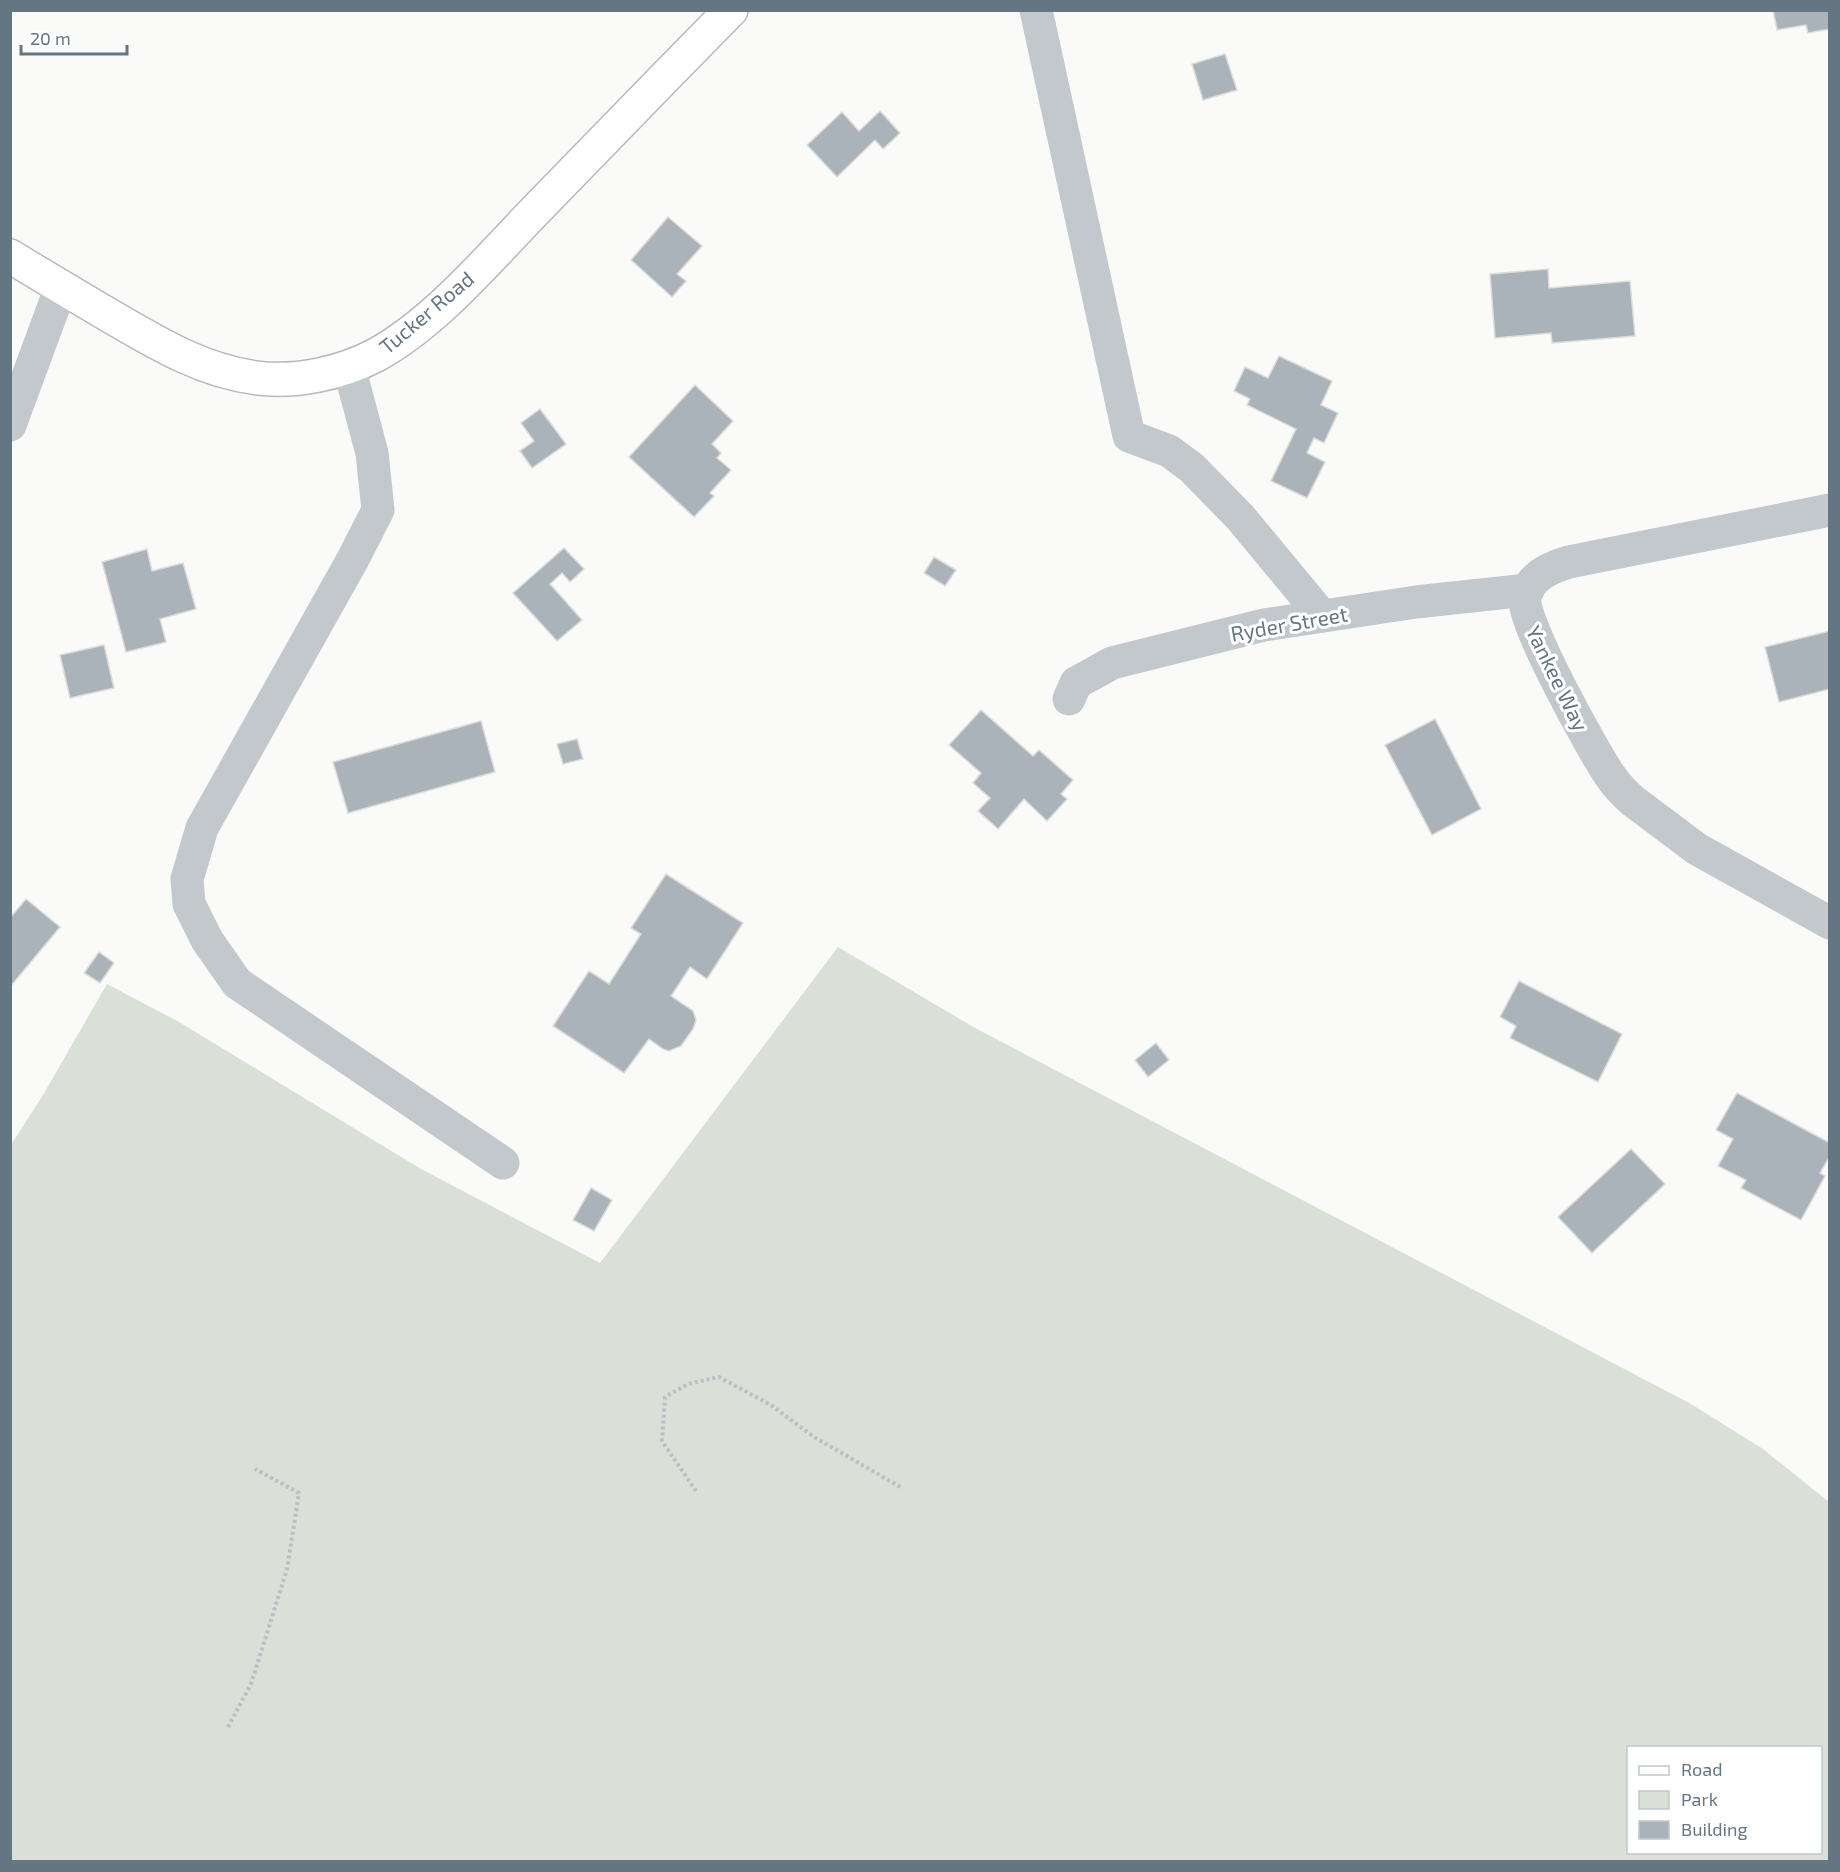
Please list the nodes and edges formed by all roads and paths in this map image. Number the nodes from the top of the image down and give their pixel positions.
1 (731, 10) edge
2 (1036, 10) edge
3 (10, 256) edge
4 (61, 287) junction
5 (349, 367) junction
6 (10, 425) edge
7 (1830, 510) edge
8 (1528, 590) junction
9 (1322, 616) junction
10 (1069, 699) dead end
11 (1830, 923) edge
12 (503, 1163) dead end
13 (255, 1469) dead end
14 (902, 1488) dead end
15 (696, 1491) dead end
16 (228, 1727) dead end

1 - 5 main road, Tucker Road
2 - 9 street
3 - 4 main road, Tucker Road
4 - 5 main road, Tucker Road
4 - 6 street
5 - 12 street
7 - 8 street
8 - 9 street, Ryder Street
8 - 11 street, Yankee Way
9 - 10 street, Ryder Street
13 - 16 path
14 - 15 path

